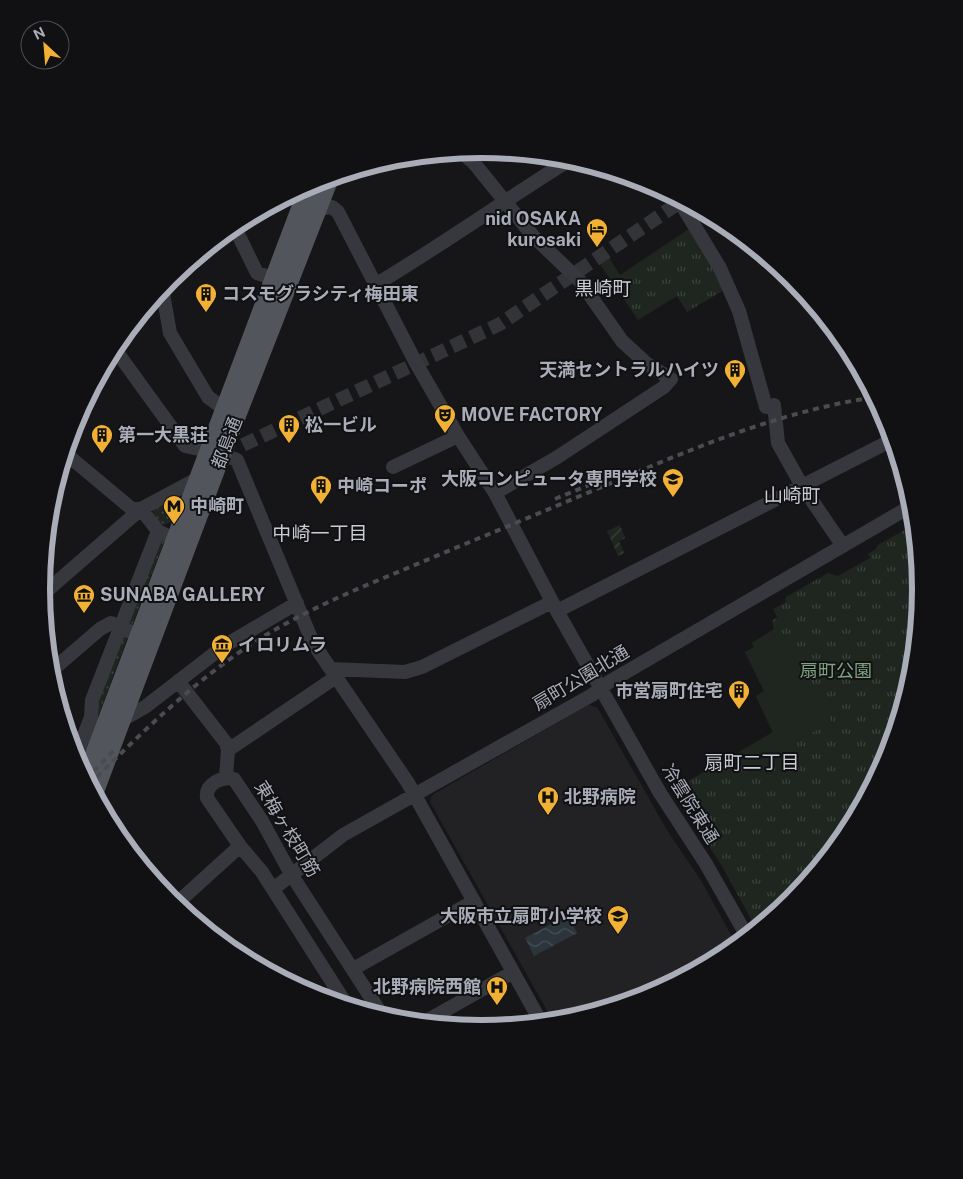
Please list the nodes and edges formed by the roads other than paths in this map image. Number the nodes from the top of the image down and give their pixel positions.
1 (469, 158) edge
2 (560, 165) edge
3 (326, 187) edge
4 (304, 196) edge
5 (505, 200) junction
6 (318, 208) junction
7 (684, 209) edge
8 (238, 234) edge
9 (272, 278) junction
10 (375, 284) junction
11 (164, 298) edge
12 (120, 356) edge
13 (223, 408) junction
14 (458, 436) junction
15 (887, 443) edge
16 (215, 452) junction
17 (71, 458) edge
18 (393, 468) dead end
19 (200, 478) junction
20 (802, 486) junction
21 (495, 493) junction
22 (141, 509) junction
23 (906, 510) edge
24 (158, 531) junction
25 (176, 540) junction
26 (843, 546) junction
27 (50, 588) edge
28 (296, 602) junction
29 (555, 606) junction
30 (120, 627) junction
31 (138, 635) junction
32 (57, 667) edge
33 (334, 673) junction
34 (178, 680) junction
35 (602, 689) junction
36 (124, 719) junction
37 (80, 746) edge
38 (228, 750) junction
39 (89, 768) edge
40 (226, 777) junction
41 (97, 786) edge
42 (415, 796) junction
43 (240, 846) junction
44 (291, 874) junction
45 (273, 889) junction
46 (181, 900) edge
47 (474, 901) junction
48 (744, 932) edge
49 (353, 969) junction
50 (513, 972) junction
51 (336, 989) junction
52 (331, 994) edge
53 (342, 998) edge
54 (378, 1008) edge
55 (538, 1017) edge
56 (433, 1018) edge

1 - 5 street
2 - 5 street
3 - 6 main road, 都島通
4 - 9 main road, 都島通
5 - 10 street
5 - 21 street
6 - 10 street, 冷雲院東通
6 - 16 main road, 都島通
7 - 20 street
8 - 9 street
9 - 13 main road, 都島通
10 - 14 street, 冷雲院東通
11 - 13 street
12 - 16 street
13 - 16 main road, 都島通
14 - 18 street
14 - 21 street, 冷雲院東通
15 - 20 street
16 - 19 main road, 都島通
16 - 28 street
16 - 36 main road, 都島通
17 - 22 street
19 - 22 street
19 - 25 main road, 都島通
20 - 26 street
20 - 29 street
21 - 29 street, 冷雲院東通
22 - 24 street
22 - 27 street
23 - 26 street, 扇町公園北通
24 - 25 street
24 - 30 street
25 - 31 main road, 都島通
26 - 35 street, 扇町公園北通
28 - 33 street
28 - 34 street
29 - 33 street
29 - 35 street, 冷雲院東通
30 - 31 street
30 - 32 street
30 - 37 street
31 - 39 main road, 都島通
33 - 38 street
33 - 42 street
34 - 36 street
34 - 38 street
35 - 42 street, 扇町公園北通
35 - 48 street, 冷雲院東通
36 - 41 main road, 都島通
38 - 40 street
40 - 43 street, 東梅ヶ枝町筋
40 - 44 street, 東梅ヶ枝町筋
42 - 44 street, 扇町公園北通
42 - 47 street
43 - 45 street, 東梅ヶ枝町筋
43 - 46 street
44 - 45 street, 扇町公園北通
44 - 49 street, 東梅ヶ枝町筋
45 - 51 street, 東梅ヶ枝町筋
47 - 49 street
47 - 50 street
49 - 54 street, 東梅ヶ枝町筋
50 - 55 street
50 - 56 street
51 - 52 street
51 - 53 street, 東梅ヶ枝町筋

